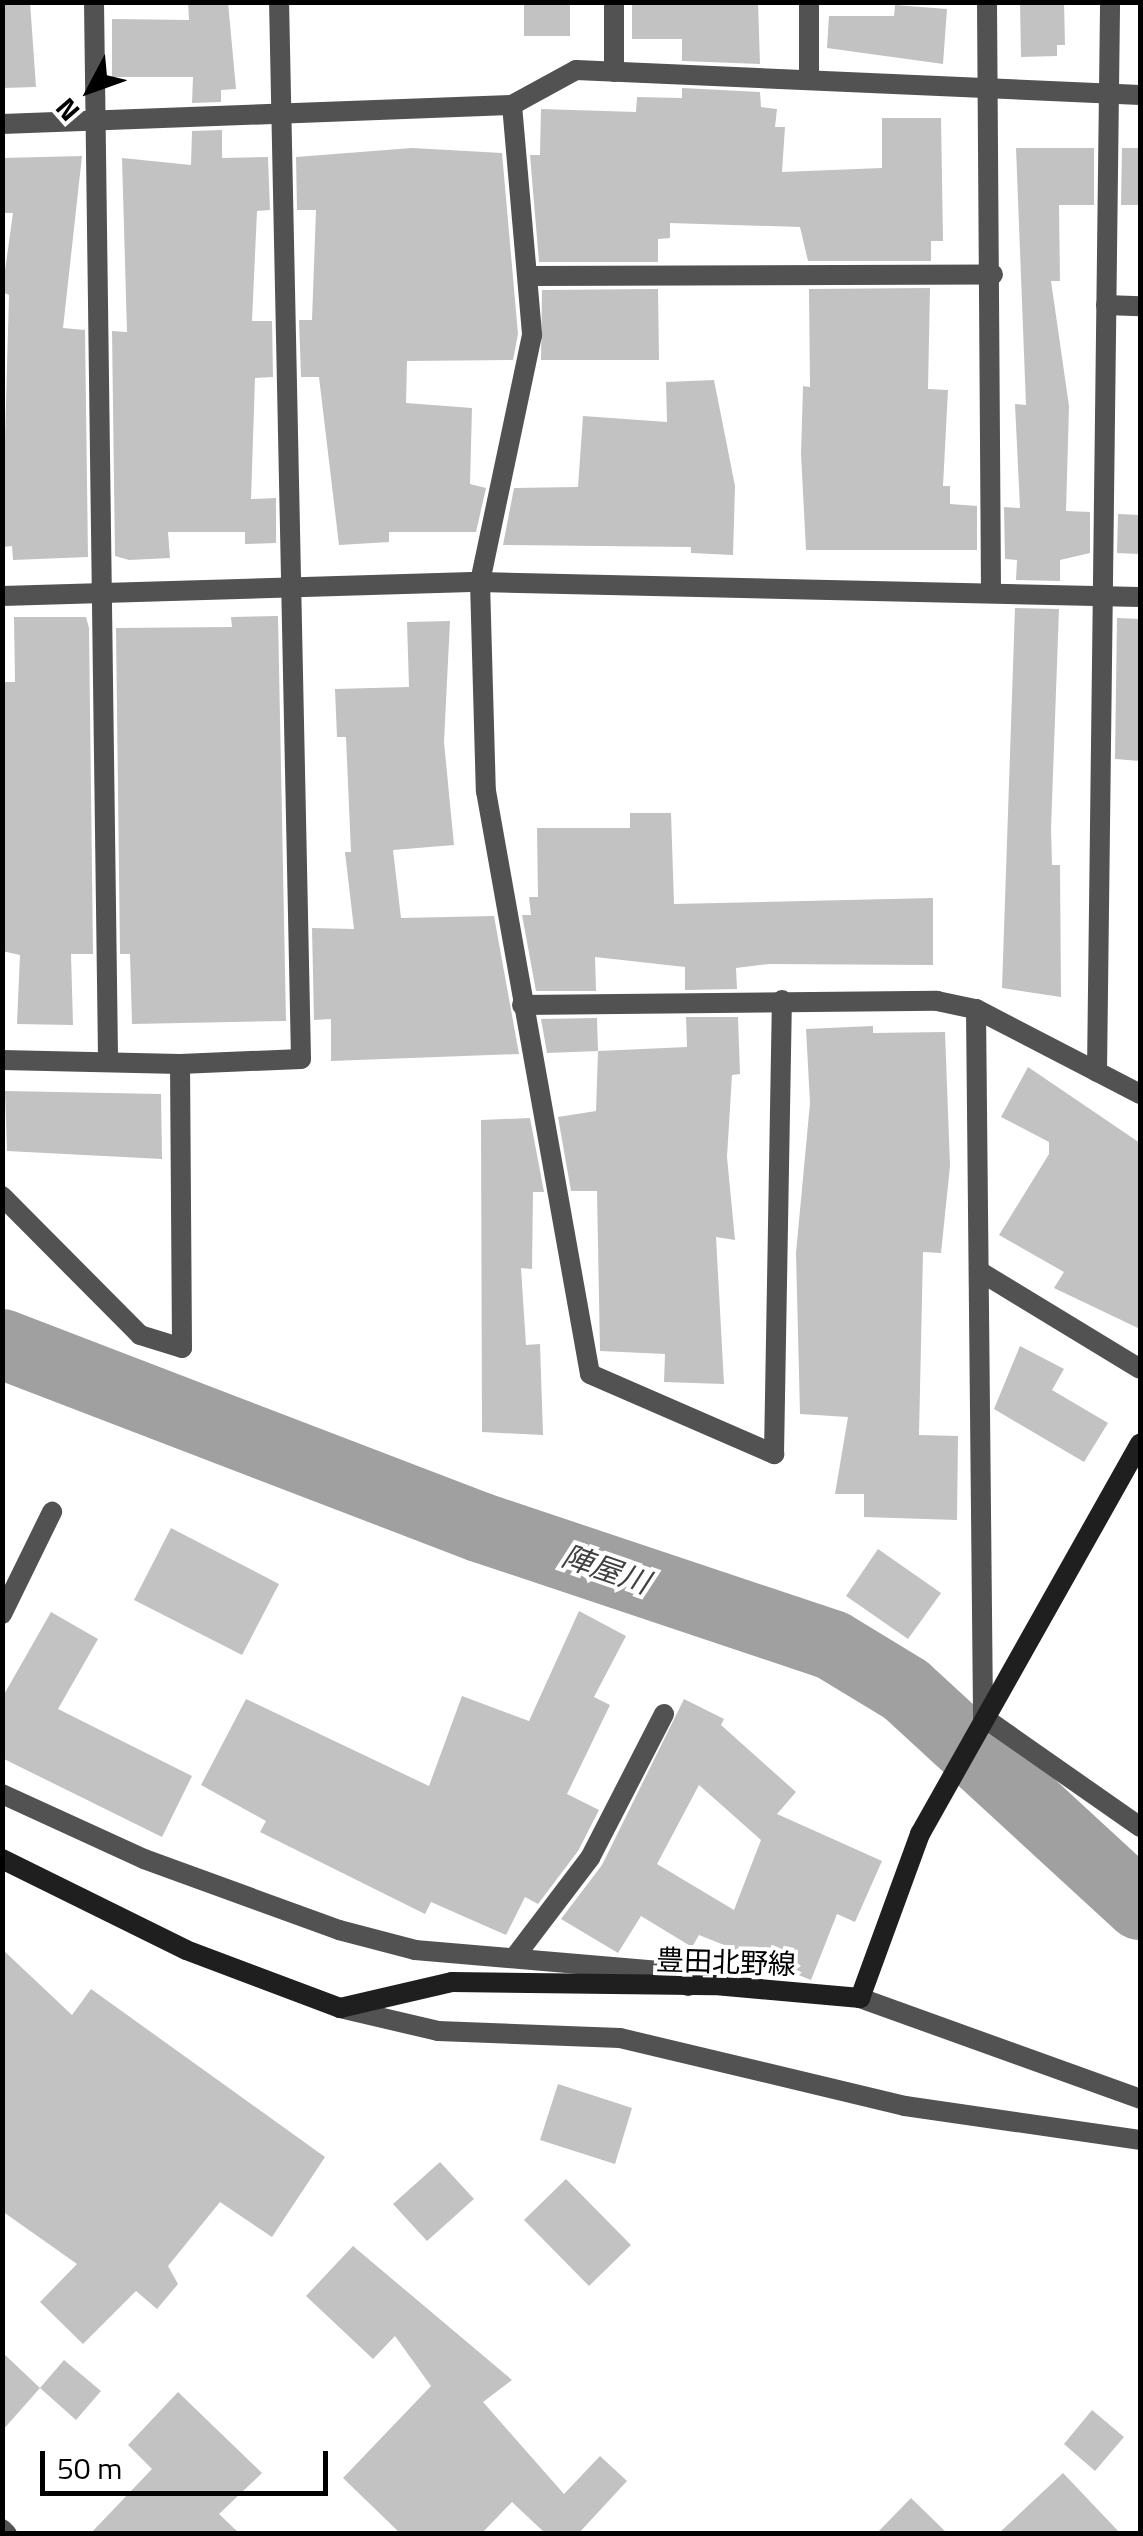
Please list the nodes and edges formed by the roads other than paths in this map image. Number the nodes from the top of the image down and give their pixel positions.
1 (94, 2) edge
2 (279, 2) edge
3 (614, 2) edge
4 (809, 2) edge
5 (987, 2) edge
6 (1110, 2) edge
7 (614, 72) junction
8 (809, 77) junction
9 (985, 93) junction
10 (1108, 94) junction
11 (1140, 95) edge
12 (512, 104) junction
13 (281, 118) junction
14 (95, 122) junction
15 (2, 124) edge
16 (993, 274) junction
17 (532, 276) junction
18 (1106, 305) junction
19 (1140, 306) edge
20 (480, 582) junction
21 (291, 587) junction
22 (102, 592) junction
23 (991, 592) junction
24 (2, 596) edge
25 (1103, 596) junction
26 (1140, 598) edge
27 (782, 1000) junction
28 (522, 1005) junction
29 (976, 1010) junction
30 (2, 1060) edge
31 (108, 1062) junction
32 (180, 1064) junction
33 (1096, 1072) junction
34 (1140, 1094) edge
35 (2, 1196) edge
36 (979, 1271) junction
37 (1140, 1370) edge
38 (1140, 1444) edge
39 (52, 1512) dead end
40 (2, 1614) edge
41 (664, 1714) dead end
42 (983, 1716) junction
43 (2, 1794) edge
44 (1140, 1828) edge
45 (3, 1861) edge
46 (514, 1958) junction
47 (688, 1986) junction
48 (860, 1998) junction
49 (340, 2008) junction
50 (1140, 2099) edge
51 (1140, 2140) edge

1 - 14 street
2 - 13 street
3 - 7 street
4 - 8 street
5 - 9 street
6 - 10 street
7 - 8 street
7 - 12 street
8 - 9 street
9 - 10 street
9 - 16 street
10 - 11 street
10 - 18 street
12 - 13 street
12 - 17 street
13 - 14 street
13 - 21 street
14 - 15 street
14 - 22 street
16 - 17 street
16 - 23 street
17 - 20 street
18 - 19 street
18 - 25 street
20 - 21 street
20 - 23 street
20 - 28 street
21 - 22 street
21 - 32 street
22 - 24 street
22 - 31 street
23 - 25 street
25 - 26 street
25 - 33 street
27 - 28 street
27 - 28 street
27 - 29 street
29 - 33 street
29 - 36 street
30 - 31 street
31 - 32 street
32 - 35 street
33 - 34 street
36 - 37 street
36 - 42 street
38 - 42 main road
39 - 40 street
41 - 46 street
42 - 44 street
42 - 48 main road
43 - 46 street
45 - 49 main road
46 - 47 street
47 - 48 main road, 豊田北野線
47 - 49 main road, 豊田北野線
48 - 50 street
49 - 51 street

